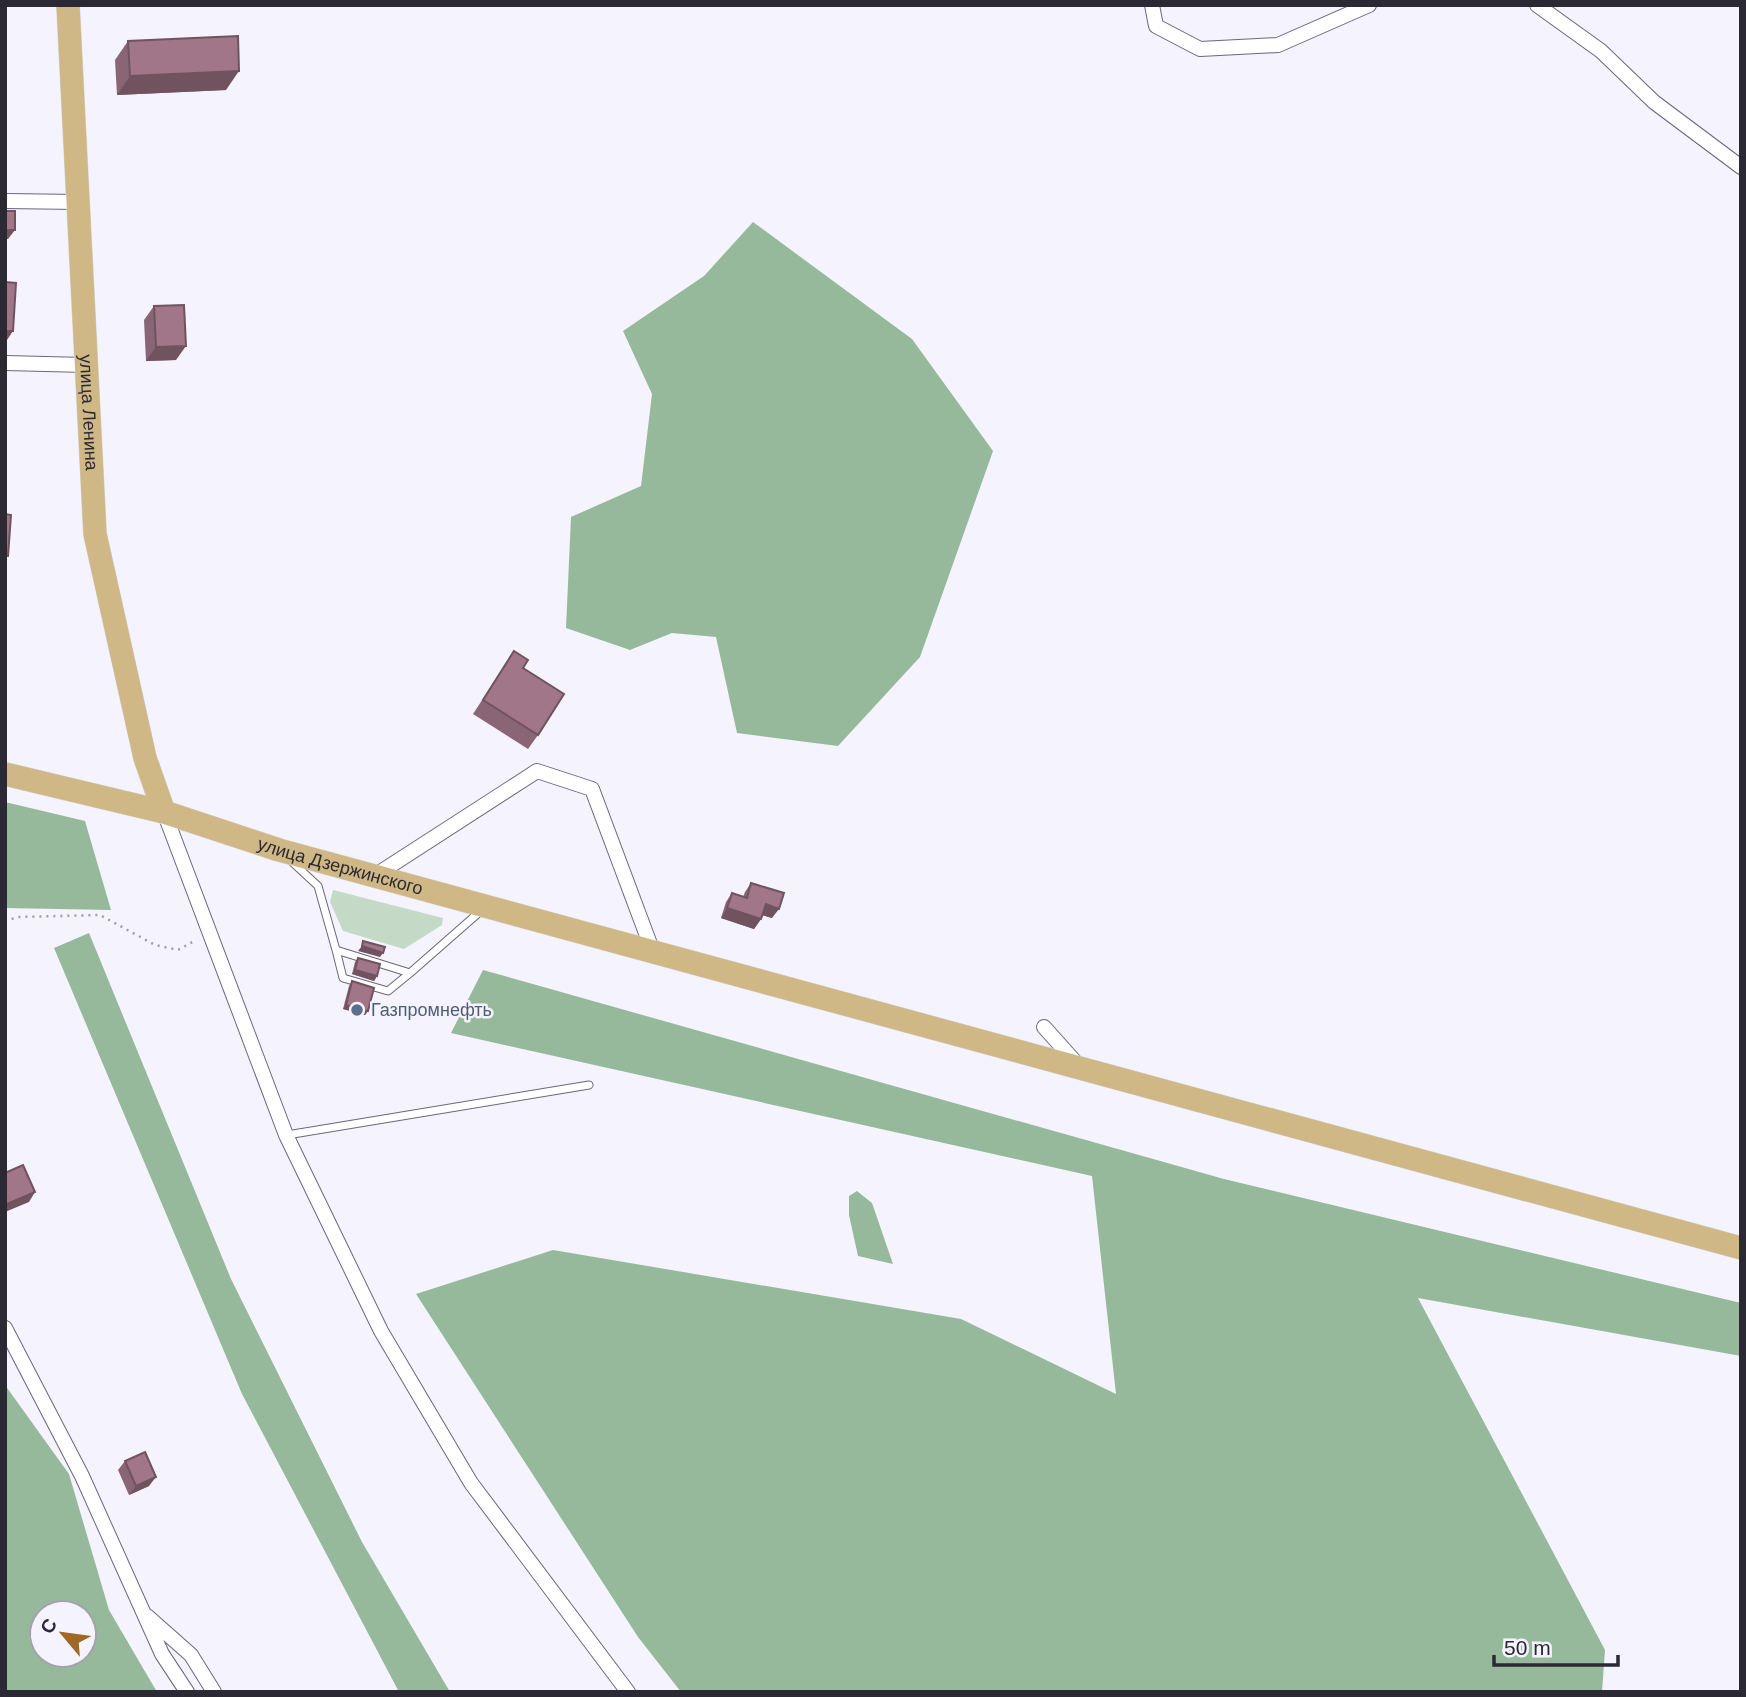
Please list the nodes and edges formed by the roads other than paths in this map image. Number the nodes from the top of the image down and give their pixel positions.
1 (68, 5) edge
2 (1152, 5) edge
3 (1369, 5) edge
4 (1537, 5) edge
5 (1741, 167) edge
6 (5, 201) edge
7 (78, 202) junction
8 (5, 363) edge
9 (86, 365) junction
10 (5, 774) edge
11 (164, 812) junction
12 (279, 850) junction
13 (376, 875) junction
14 (487, 905) junction
15 (336, 950) junction
16 (653, 952) junction
17 (410, 972) junction
18 (1044, 1027) dead end
19 (1082, 1069) junction
20 (589, 1086) dead end
21 (286, 1135) junction
22 (1741, 1248) edge
23 (5, 1328) edge
24 (143, 1612) junction
25 (187, 1692) edge
26 (214, 1692) edge
27 (628, 1692) edge

1 - 7 main road, улица Ленина
2 - 3 street
4 - 5 street
6 - 7 street
7 - 9 main road, улица Ленина
8 - 9 street
9 - 11 main road, улица Ленина
10 - 11 main road, улица Дзержинского
11 - 12 main road, улица Дзержинского
11 - 21 street
12 - 13 main road, улица Дзержинского
12 - 15 lane
13 - 14 main road, улица Дзержинского
13 - 16 street
14 - 16 main road, улица Дзержинского
14 - 17 lane
15 - 17 lane
15 - 17 lane
16 - 19 main road, улица Дзержинского
18 - 19 street
19 - 22 main road, улица Дзержинского
20 - 21 lane
21 - 27 street
23 - 24 street
24 - 25 street
24 - 26 street

